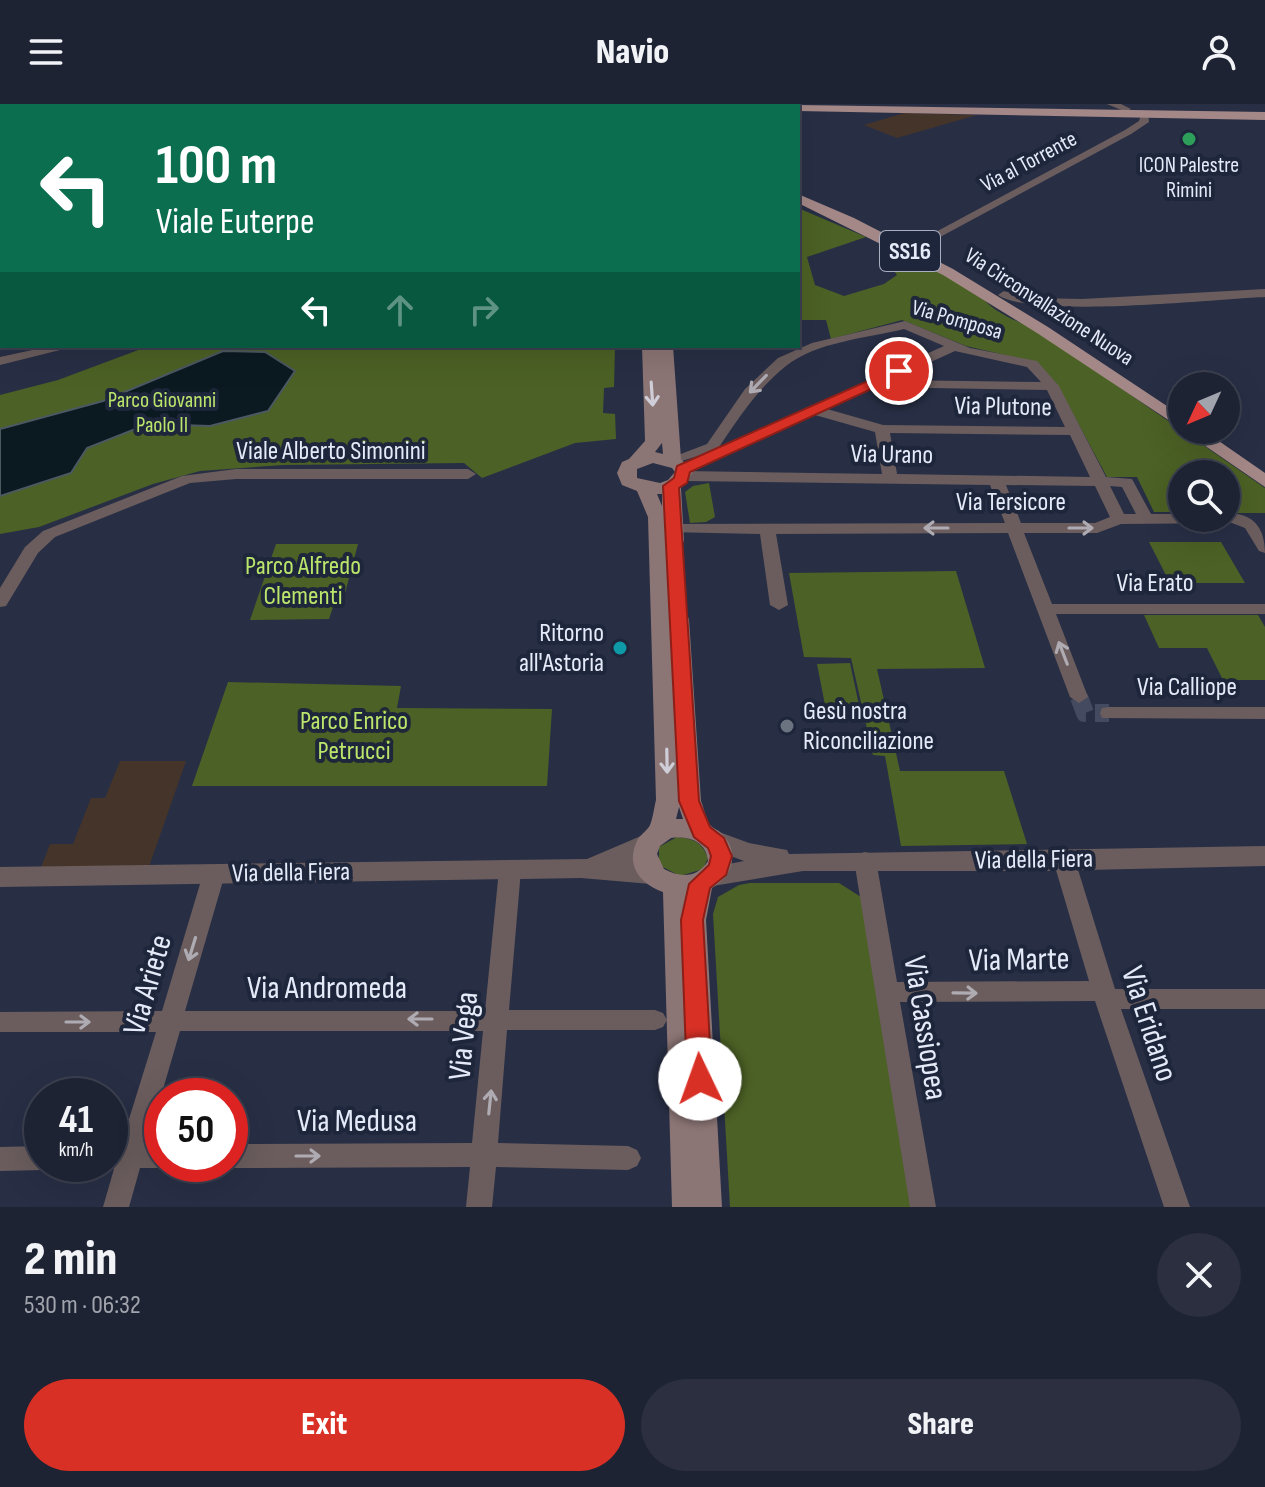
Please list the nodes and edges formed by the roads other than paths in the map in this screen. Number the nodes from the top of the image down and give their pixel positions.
1 (467, 104) edge
2 (477, 104) edge
3 (805, 104) edge
4 (1112, 104) edge
5 (800, 108) edge
6 (1126, 109) junction
7 (1147, 109) edge
8 (1265, 114) edge
9 (800, 196) edge
10 (800, 196) edge
11 (925, 241) dead end
12 (1265, 293) edge
13 (1004, 295) junction
14 (1036, 312) junction
15 (800, 342) edge
16 (831, 342) junction
17 (955, 346) junction
18 (25, 348) edge
19 (650, 348) edge
20 (665, 348) edge
21 (3, 349) edge
22 (872, 384) junction
23 (1052, 386) junction
24 (1168, 405) edge
25 (814, 410) junction
26 (1168, 413) edge
27 (882, 429) junction
28 (1076, 431) junction
29 (1211, 444) edge
30 (1224, 444) edge
31 (638, 460) junction
32 (1265, 472) edge
33 (677, 473) junction
34 (468, 474) dead end
35 (890, 479) junction
36 (996, 480) junction
37 (1265, 481) edge
38 (1101, 482) junction
39 (645, 488) junction
40 (1119, 519) junction
41 (1146, 519) junction
42 (767, 528) junction
43 (1014, 528) junction
44 (673, 529) junction
45 (1265, 548) edge
46 (0, 602) edge
47 (779, 605) dead end
48 (1046, 609) junction
49 (1265, 609) edge
50 (1079, 697) tunnel mouth
51 (1109, 713) tunnel mouth
52 (1265, 713) edge
53 (706, 835) junction
54 (654, 838) junction
55 (1265, 856) edge
56 (865, 860) junction
57 (1064, 860) junction
58 (803, 861) junction
59 (581, 868) junction
60 (510, 870) junction
61 (214, 874) junction
62 (0, 877) edge
63 (685, 880) junction
64 (887, 992) junction
65 (1105, 995) junction
66 (1265, 999) edge
67 (498, 1019) junction
68 (655, 1020) dead end
69 (171, 1021) junction
70 (0, 1022) edge
71 (128, 1138) edge
72 (484, 1155) junction
73 (248, 1156) edge
74 (24, 1158) edge
75 (628, 1158) dead end
76 (0, 1159) edge
77 (118, 1182) edge
78 (116, 1207) edge
79 (479, 1207) edge
80 (688, 1207) edge
81 (706, 1207) edge
82 (923, 1207) edge
83 (1177, 1207) edge

1 - 2 main road
3 - 6 main road
4 - 6 street
5 - 7 main road
6 - 7 main road
7 - 8 main road
7 - 11 street, Via al Torrente
9 - 13 main road, Via Circonvallazione Nuova / SS16
10 - 14 main road, Via Circonvallazione Nuova / SS16
12 - 14 street, Via Pomposa
13 - 14 main road, Via Circonvallazione Nuova / SS16
13 - 14 street, Via Pomposa
14 - 24 main road, Via Circonvallazione Nuova / SS16
14 - 26 main road, Via Circonvallazione Nuova / SS16
15 - 16 street, Via Pomposa
16 - 17 street, Via Pomposa
16 -> 33 street, Via Pomposa
17 - 22 street
17 - 23 street, Via Pomposa
18 - 21 street
19 -> 31 main road
20 - 33 main road
22 - 23 street
22 - 25 street
23 - 28 street, Via Pomposa
25 - 27 street, Via Plutone
25 - 33 street
27 - 28 street, Via Plutone
27 - 35 street
28 - 38 street, Via Pomposa
29 - 37 main road
30 - 32 main road
31 - 33 main road
31 - 39 main road
33 - 35 street, Via Urano
33 - 39 main road
33 - 44 main road
34 - 46 street, Viale Alberto Simonini
35 - 36 street, Via Urano
36 - 38 street, Via Urano
36 - 43 street
38 - 40 street, Via Pomposa
38 - 41 street
39 -> 54 main road
40 - 41 street, Via Tersicore
43 -> 40 street, Via Tersicore
41 - 45 street, Via Tersicore
43 -> 42 street, Via Tersicore
42 - 44 street, Via Tersicore
42 - 47 street
43 - 48 street
44 - 53 main road
48 - 49 street, Via Erato
50 -> 48 street
51 - 52 street, Via Calliope
53 - 54 main road
53 - 58 street, Via della Fiera
53 - 63 main road
54 - 59 street, Via della Fiera
54 - 63 main road
55 - 57 street, Via della Fiera
56 - 57 street, Via della Fiera
56 - 58 street, Via della Fiera
56 - 64 street, Via Cassiopea
57 - 65 street, Via Eridano
58 - 63 street, Via della Fiera
59 - 60 street, Via della Fiera
59 - 63 street, Via della Fiera
60 - 61 street, Via della Fiera
60 - 67 street, Via Vega
61 - 62 street, Via della Fiera
61 -> 69 street, Via Ariete
63 - 80 main road
63 - 81 main road
64 -> 65 street, Via Marte
64 - 82 street, Via Cassiopea
65 - 66 street, Via Marte
65 - 83 street, Via Eridano
67 - 68 street, Via Andromeda
67 -> 69 street, Via Andromeda
72 -> 67 street, Via Vega
70 -> 69 street, Via Andromeda
69 - 71 street, Via Ariete
73 -> 72 street, Via Medusa
72 - 75 street, Via Medusa
72 - 79 street, Via Vega
74 - 76 street
77 - 78 street, Via Ariete

